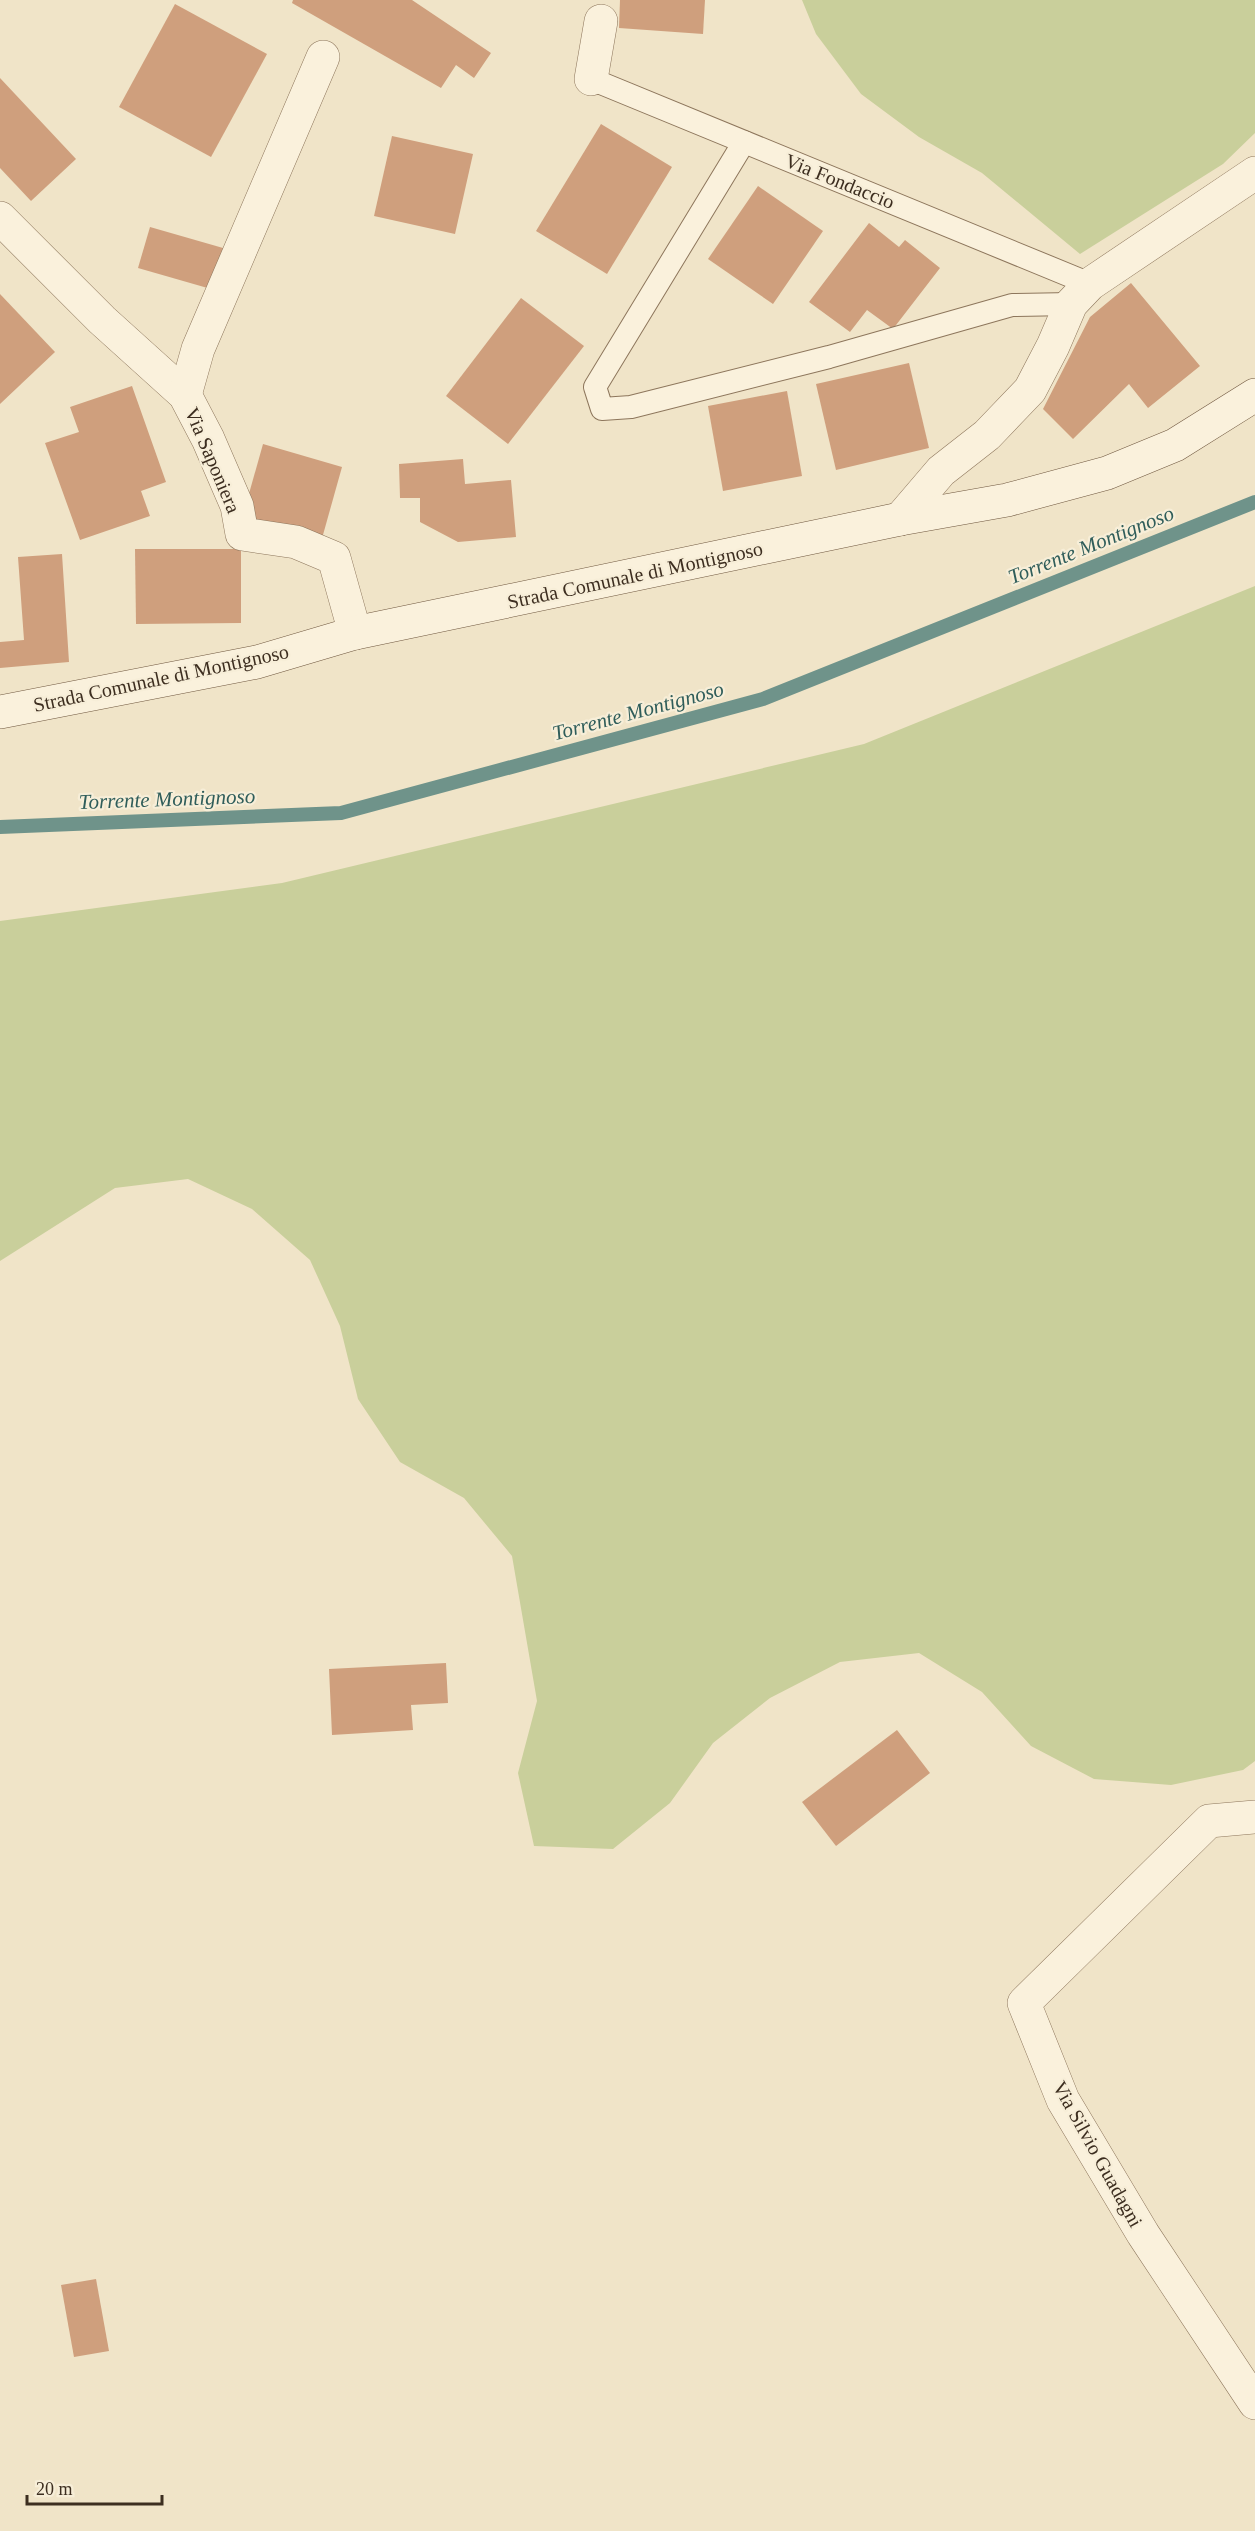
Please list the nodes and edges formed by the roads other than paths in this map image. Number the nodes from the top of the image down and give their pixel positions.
1 (601, 21) dead end
2 (323, 57) dead end
3 (591, 78) joint
4 (744, 142) junction
5 (1255, 173) edge
6 (0, 218) edge
7 (1080, 294) junction
8 (185, 395) junction
9 (1255, 395) edge
10 (900, 519) junction
11 (355, 633) junction
12 (0, 711) edge
13 (1255, 1817) edge
14 (1255, 2403) edge

1 - 3 street
2 - 8 street
3 - 4 lane, Via Fondaccio
4 - 7 lane, Via Fondaccio
4 - 7 lane
5 - 7 street
6 - 8 street, Via Saponiera
7 - 10 street
8 - 11 street, Via Saponiera
9 - 10 street, Strada Comunale di Montignoso
10 - 11 street, Strada Comunale di Montignoso
11 - 12 street, Strada Comunale di Montignoso
13 - 14 street, Via Silvio Guadagni

